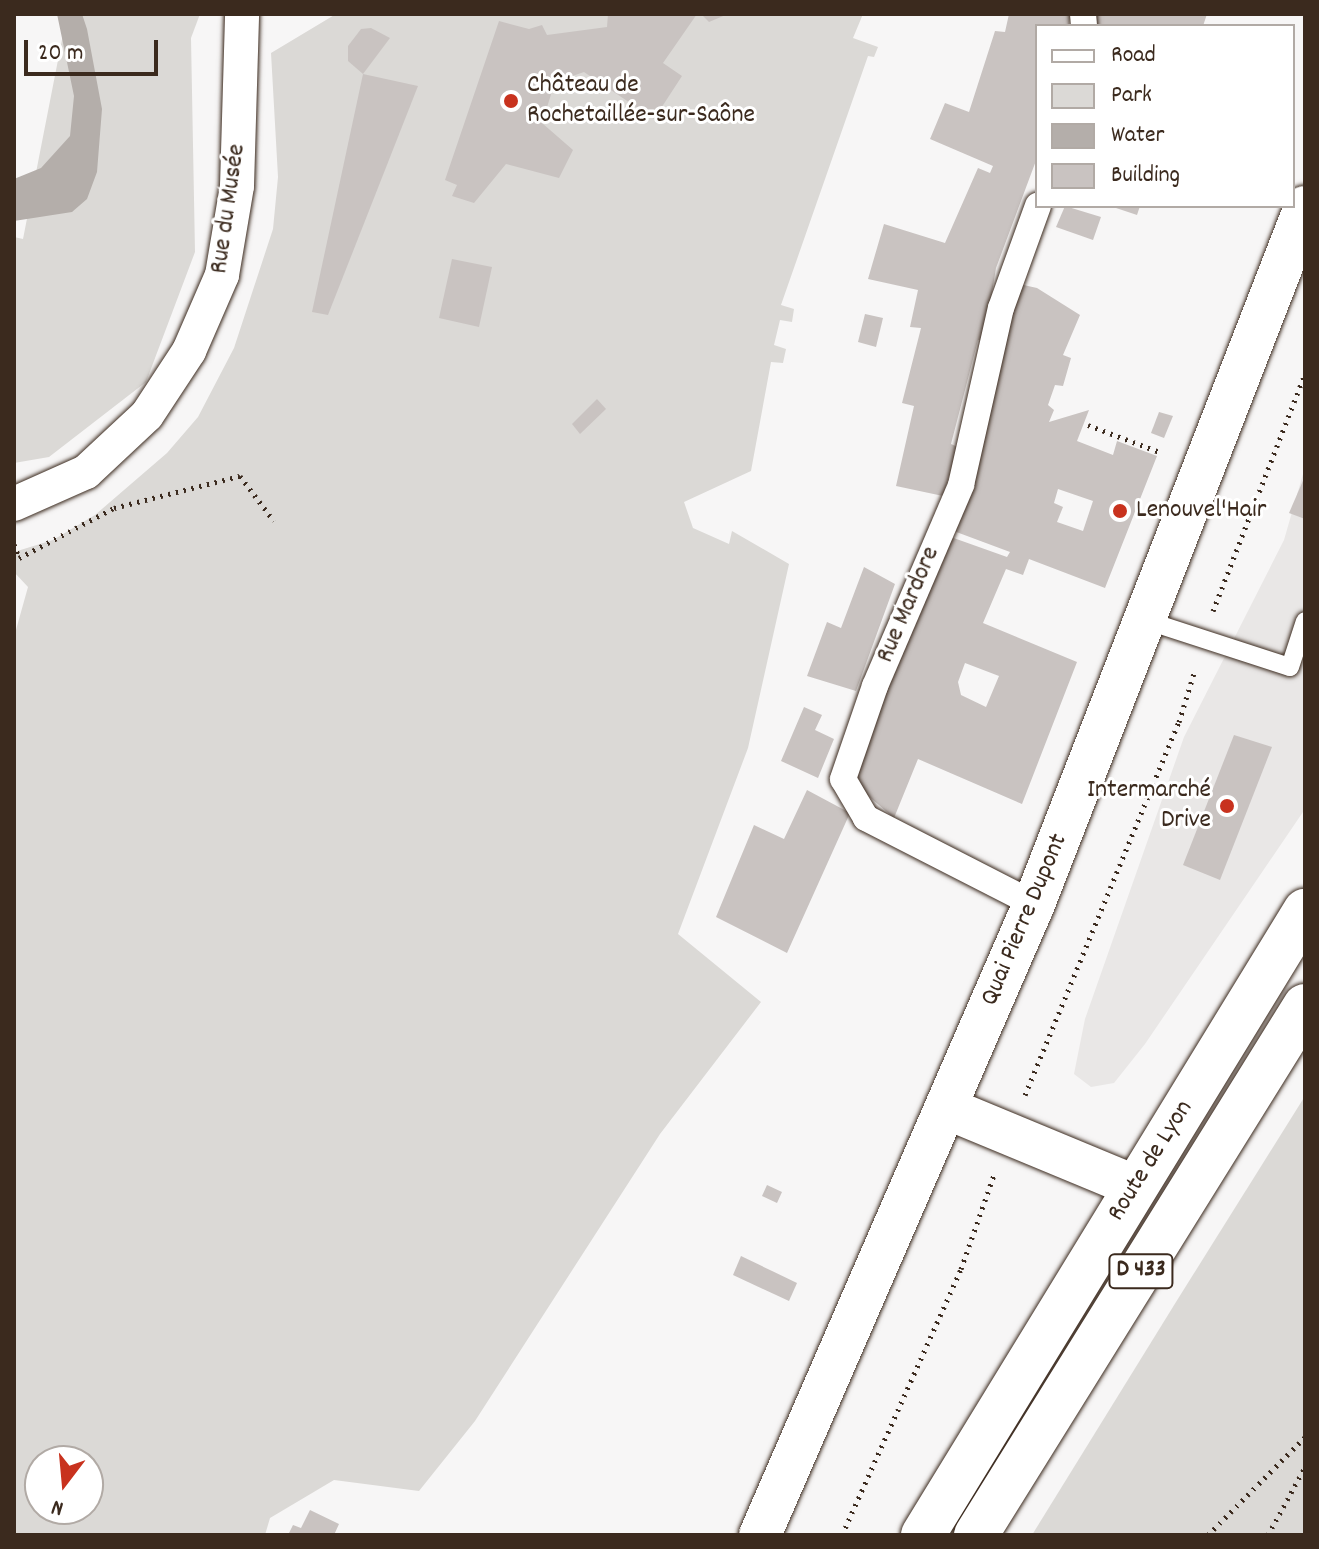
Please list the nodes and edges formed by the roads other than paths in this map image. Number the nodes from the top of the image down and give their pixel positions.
1 (242, 14) edge
2 (1305, 207) edge
3 (1037, 208) edge
4 (14, 504) edge
5 (1145, 620) junction
6 (1305, 621) edge
7 (1305, 647) edge
8 (1290, 667) junction
9 (1034, 904) junction
10 (1305, 911) edge
11 (1305, 1006) edge
12 (946, 1108) junction
13 (1134, 1186) junction
14 (760, 1535) edge
15 (923, 1535) edge
16 (976, 1535) edge

1 - 4 street, Rue du Musée
2 - 5 street, Quai Pierre Dupont
3 - 9 street, Rue Mardore
5 - 8 lane
5 - 9 street, Quai Pierre Dupont
6 - 8 lane
7 - 8 lane
9 - 12 street, Quai Pierre Dupont
10 - 13 main road, Route de Lyon / D 433
11 - 16 main road, Route de Lyon / D 433
12 - 13 street
12 - 14 street, Quai Pierre Dupont
13 - 15 main road, Route de Lyon / D 433

